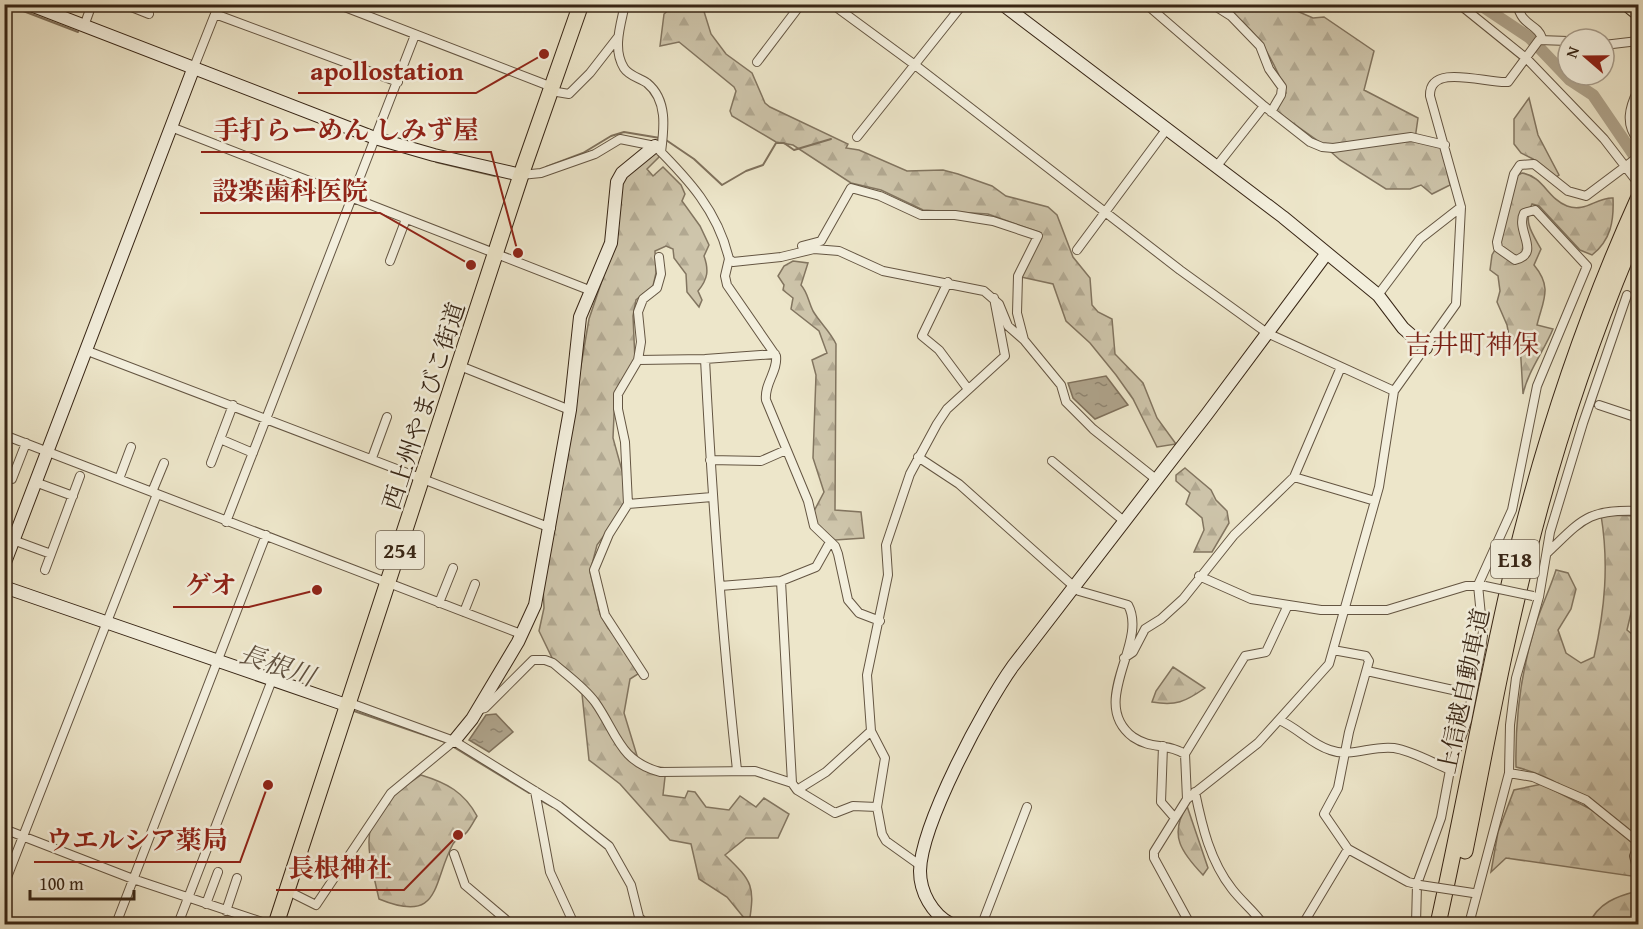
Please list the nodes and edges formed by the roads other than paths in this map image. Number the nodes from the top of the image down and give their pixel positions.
1 (28, 4) edge
2 (92, 4) edge
3 (124, 4) edge
4 (337, 4) edge
5 (581, 4) edge
6 (625, 4) edge
7 (801, 4) edge
8 (832, 4) edge
9 (963, 4) edge
10 (1002, 4) edge
11 (1146, 4) edge
12 (1212, 4) edge
13 (1459, 4) edge
14 (1517, 4) edge
15 (1627, 4) edge
16 (1638, 13) edge
17 (150, 15) dead end
18 (84, 26) junction
19 (416, 35) junction
20 (618, 37) junction
21 (1542, 38) junction
22 (1556, 40) edge
23 (1638, 41) edge
24 (1616, 44) edge
25 (1527, 58) junction
26 (757, 62) dead end
27 (915, 65) junction
28 (194, 67) junction
29 (398, 82) junction
30 (551, 89) junction
31 (1638, 90) edge
32 (1267, 109) junction
33 (171, 128) junction
34 (1167, 130) junction
35 (857, 137) dead end
36 (375, 138) junction
37 (1638, 140) edge
38 (1445, 145) junction
39 (658, 149) junction
40 (1638, 158) edge
41 (1216, 166) junction
42 (1626, 166) junction
43 (522, 175) junction
44 (1638, 183) edge
45 (353, 198) junction
46 (1637, 202) edge
47 (1461, 207) junction
48 (1104, 211) junction
49 (406, 219) junction
50 (1638, 228) edge
51 (1077, 250) dead end
52 (1327, 253) junction
53 (497, 255) junction
54 (659, 257) dead end
55 (781, 257) junction
56 (729, 259) junction
57 (390, 261) dead end
58 (948, 282) junction
59 (590, 290) junction
60 (1378, 295) junction
61 (1627, 295) dead end
62 (994, 298) junction
63 (1268, 333) junction
64 (1024, 340) junction
65 (1426, 348) junction
66 (85, 350) junction
67 (775, 354) junction
68 (705, 359) junction
69 (638, 360) junction
70 (460, 366) junction
71 (1341, 367) junction
72 (968, 389) junction
73 (1394, 391) junction
74 (233, 405) junction
75 (1599, 405) dead end
76 (570, 410) junction
77 (387, 417) dead end
78 (267, 418) junction
79 (1638, 418) edge
80 (4, 435) edge
81 (220, 439) junction
82 (26, 443) junction
83 (131, 447) dead end
84 (786, 450) junction
85 (46, 451) junction
86 (253, 453) junction
87 (918, 457) junction
88 (372, 458) junction
89 (710, 460) junction
90 (1052, 461) dead end
91 (164, 463) dead end
92 (211, 463) dead end
93 (80, 476) dead end
94 (1294, 477) junction
95 (424, 478) junction
96 (4, 479) edge
97 (119, 479) junction
98 (1157, 480) junction
99 (35, 482) junction
100 (155, 493) junction
101 (73, 496) junction
102 (712, 497) junction
103 (1375, 501) junction
104 (628, 504) junction
105 (1638, 511) edge
106 (226, 522) junction
107 (1125, 522) junction
108 (551, 528) junction
109 (266, 535) junction
110 (13, 540) junction
111 (830, 542) junction
112 (1547, 553) junction
113 (51, 554) junction
114 (5, 560) edge
115 (453, 567) dead end
116 (45, 570) dead end
117 (1199, 576) junction
118 (781, 581) junction
119 (389, 584) junction
120 (475, 584) dead end
121 (1482, 585) junction
122 (720, 586) junction
123 (1075, 586) junction
124 (4, 587) edge
125 (1536, 596) junction
126 (439, 603) junction
127 (1288, 605) junction
128 (1345, 610) junction
129 (464, 612) junction
130 (880, 621) junction
131 (107, 623) junction
132 (521, 634) junction
133 (1333, 650) junction
134 (1124, 658) junction
135 (218, 661) junction
136 (1367, 671) junction
137 (644, 675) dead end
138 (272, 680) junction
139 (1471, 694) junction
140 (350, 705) junction
141 (477, 710) junction
142 (1279, 720) junction
143 (871, 731) junction
144 (454, 741) junction
145 (1162, 746) junction
146 (1344, 753) junction
147 (1185, 754) junction
148 (737, 770) junction
149 (1450, 770) junction
150 (1509, 773) junction
151 (794, 786) junction
152 (535, 790) junction
153 (1195, 792) junction
154 (1187, 799) junction
155 (877, 807) junction
156 (1027, 807) dead end
157 (1174, 817) junction
158 (4, 830) edge
159 (24, 837) junction
160 (1638, 844) edge
161 (1348, 849) junction
162 (454, 854) dead end
163 (921, 866) junction
164 (218, 872) dead end
165 (1638, 872) edge
166 (237, 878) dead end
167 (134, 879) junction
168 (1418, 884) junction
169 (4, 885) edge
170 (288, 891) junction
171 (1475, 894) junction
172 (189, 898) junction
173 (206, 904) junction
174 (226, 911) junction
175 (116, 924) edge
176 (178, 924) edge
177 (268, 924) edge
178 (276, 924) edge
179 (511, 924) edge
180 (574, 924) edge
181 (645, 924) edge
182 (951, 924) edge
183 (982, 924) edge
184 (1190, 924) edge
185 (1263, 924) edge
186 (1303, 924) edge
187 (1416, 924) edge
188 (1438, 924) edge
189 (1449, 924) edge
190 (1469, 924) edge

1 - 18 street
2 - 18 street
3 - 17 street
4 - 19 street
5 - 30 highway, 西上州やまびこ街道 / 254
6 - 20 street
7 - 26 street
8 - 27 street
9 - 27 street
10 - 34 street
11 - 32 street
12 - 32 street
13 - 25 street
14 - 21 street
15 - 16 main road
18 - 28 street
19 - 29 street
19 - 30 street
20 - 30 street
20 - 39 street
21 - 22 street
21 - 25 street
23 - 24 street
25 - 38 street
25 - 42 street
27 - 35 street
27 - 48 street
28 - 29 street
28 - 33 street
28 - 36 street
29 - 36 street
30 - 43 highway, 西上州やまびこ街道 / 254
31 - 37 street
32 - 38 street
32 - 41 street
33 - 45 street
33 - 66 street
34 - 41 street
34 - 48 street
36 - 43 street
36 - 45 street
38 - 47 street
39 - 43 street
39 - 56 street
39 - 59 street
40 - 42 street
41 - 52 street
42 - 44 street
42 - 121 street
43 - 53 highway, 西上州やまびこ街道 / 254
45 - 49 street
45 - 78 street
46 - 188 highway, 上信越自動車道 / E18
47 - 60 street
47 - 65 street
48 - 51 street
48 - 63 street
49 - 53 street
49 - 57 street
50 - 189 highway, 上信越自動車道 / E18
52 - 60 street
52 - 63 street
53 - 59 street
53 - 70 highway, 西上州やまびこ街道 / 254
54 - 69 street
55 - 56 street
55 - 58 street
55 - 64 street
56 - 67 street
58 - 62 street
58 - 72 street
59 - 76 street
60 - 65 street
61 - 112 street
62 - 64 street
62 - 72 street
63 - 71 street
63 - 98 street
64 - 98 street
65 - 73 street
66 - 74 street
66 - 85 street
67 - 68 street
67 - 84 street
68 - 69 street
68 - 89 street
69 - 104 street
70 - 76 street
70 - 95 highway, 西上州やまびこ街道 / 254
71 - 73 street
71 - 94 street
72 - 87 street
73 - 103 street
74 - 78 street
74 - 81 street
75 - 79 street
76 - 108 street
77 - 88 street
78 - 86 street
78 - 88 street
80 - 82 street
81 - 86 street
81 - 92 street
82 - 85 street
82 - 96 street
83 - 97 street
84 - 89 street
84 - 111 street
85 - 97 street
85 - 99 street
86 - 106 street
87 - 123 street
87 - 130 street
88 - 95 street
89 - 102 street
90 - 107 street
91 - 100 street
93 - 101 street
94 - 103 street
94 - 117 street
95 - 108 street
95 - 119 highway, 西上州やまびこ街道 / 254
97 - 100 street
98 - 107 street
99 - 101 street
99 - 110 street
100 - 106 street
100 - 131 street
101 - 113 street
102 - 104 street
102 - 122 street
103 - 128 street
104 - 137 street
105 - 112 street
106 - 109 street
107 - 123 street
108 - 132 street
109 - 119 street
109 - 135 street
110 - 113 street
110 - 114 street
111 - 118 street
111 - 130 street
112 - 125 street
113 - 116 street
115 - 126 street
117 - 127 street
117 - 134 street
118 - 122 street
118 - 151 street
119 - 126 street
119 - 140 highway, 西上州やまびこ街道 / 254
120 - 129 street
121 - 125 street, bridge
121 - 128 street
121 - 139 street
122 - 148 street
123 - 134 street
123 - 163 street
124 - 131 street
125 - 150 street
126 - 129 street
127 - 128 street
127 - 147 street
128 - 133 street
129 - 132 street
130 - 143 street
131 - 135 street
131 - 159 street
132 - 141 street
133 - 136 street
133 - 142 street
134 - 145 street
135 - 138 street
135 - 167 street
136 - 139 street
136 - 146 street
138 - 140 street
138 - 172 street
139 - 149 street
140 - 144 street
140 - 170 highway, 西上州やまびこ街道 / 254
141 - 144 street
141 - 148 street
142 - 146 street
142 - 153 street
143 - 151 street
143 - 155 street
144 - 152 street
144 - 170 street
145 - 147 street
145 - 157 street
146 - 149 street
146 - 161 street
147 - 154 street
148 - 151 street
149 - 168 street
150 - 160 street
150 - 171 street
151 - 155 street
152 - 180 street
152 - 181 street
153 - 154 street
153 - 185 street
154 - 157 street
155 - 163 street
156 - 183 street
157 - 184 street
158 - 159 street
159 - 167 street
159 - 169 street
160 - 165 street
161 - 168 street
161 - 186 street
162 - 179 street
163 - 182 street
164 - 173 street
166 - 174 street
167 - 172 street
167 - 175 street
168 - 171 street, bridge
168 - 187 street
170 - 178 highway, 西上州やまびこ街道 / 254
171 - 190 street
172 - 173 street
172 - 176 street
173 - 174 street
174 - 177 street

